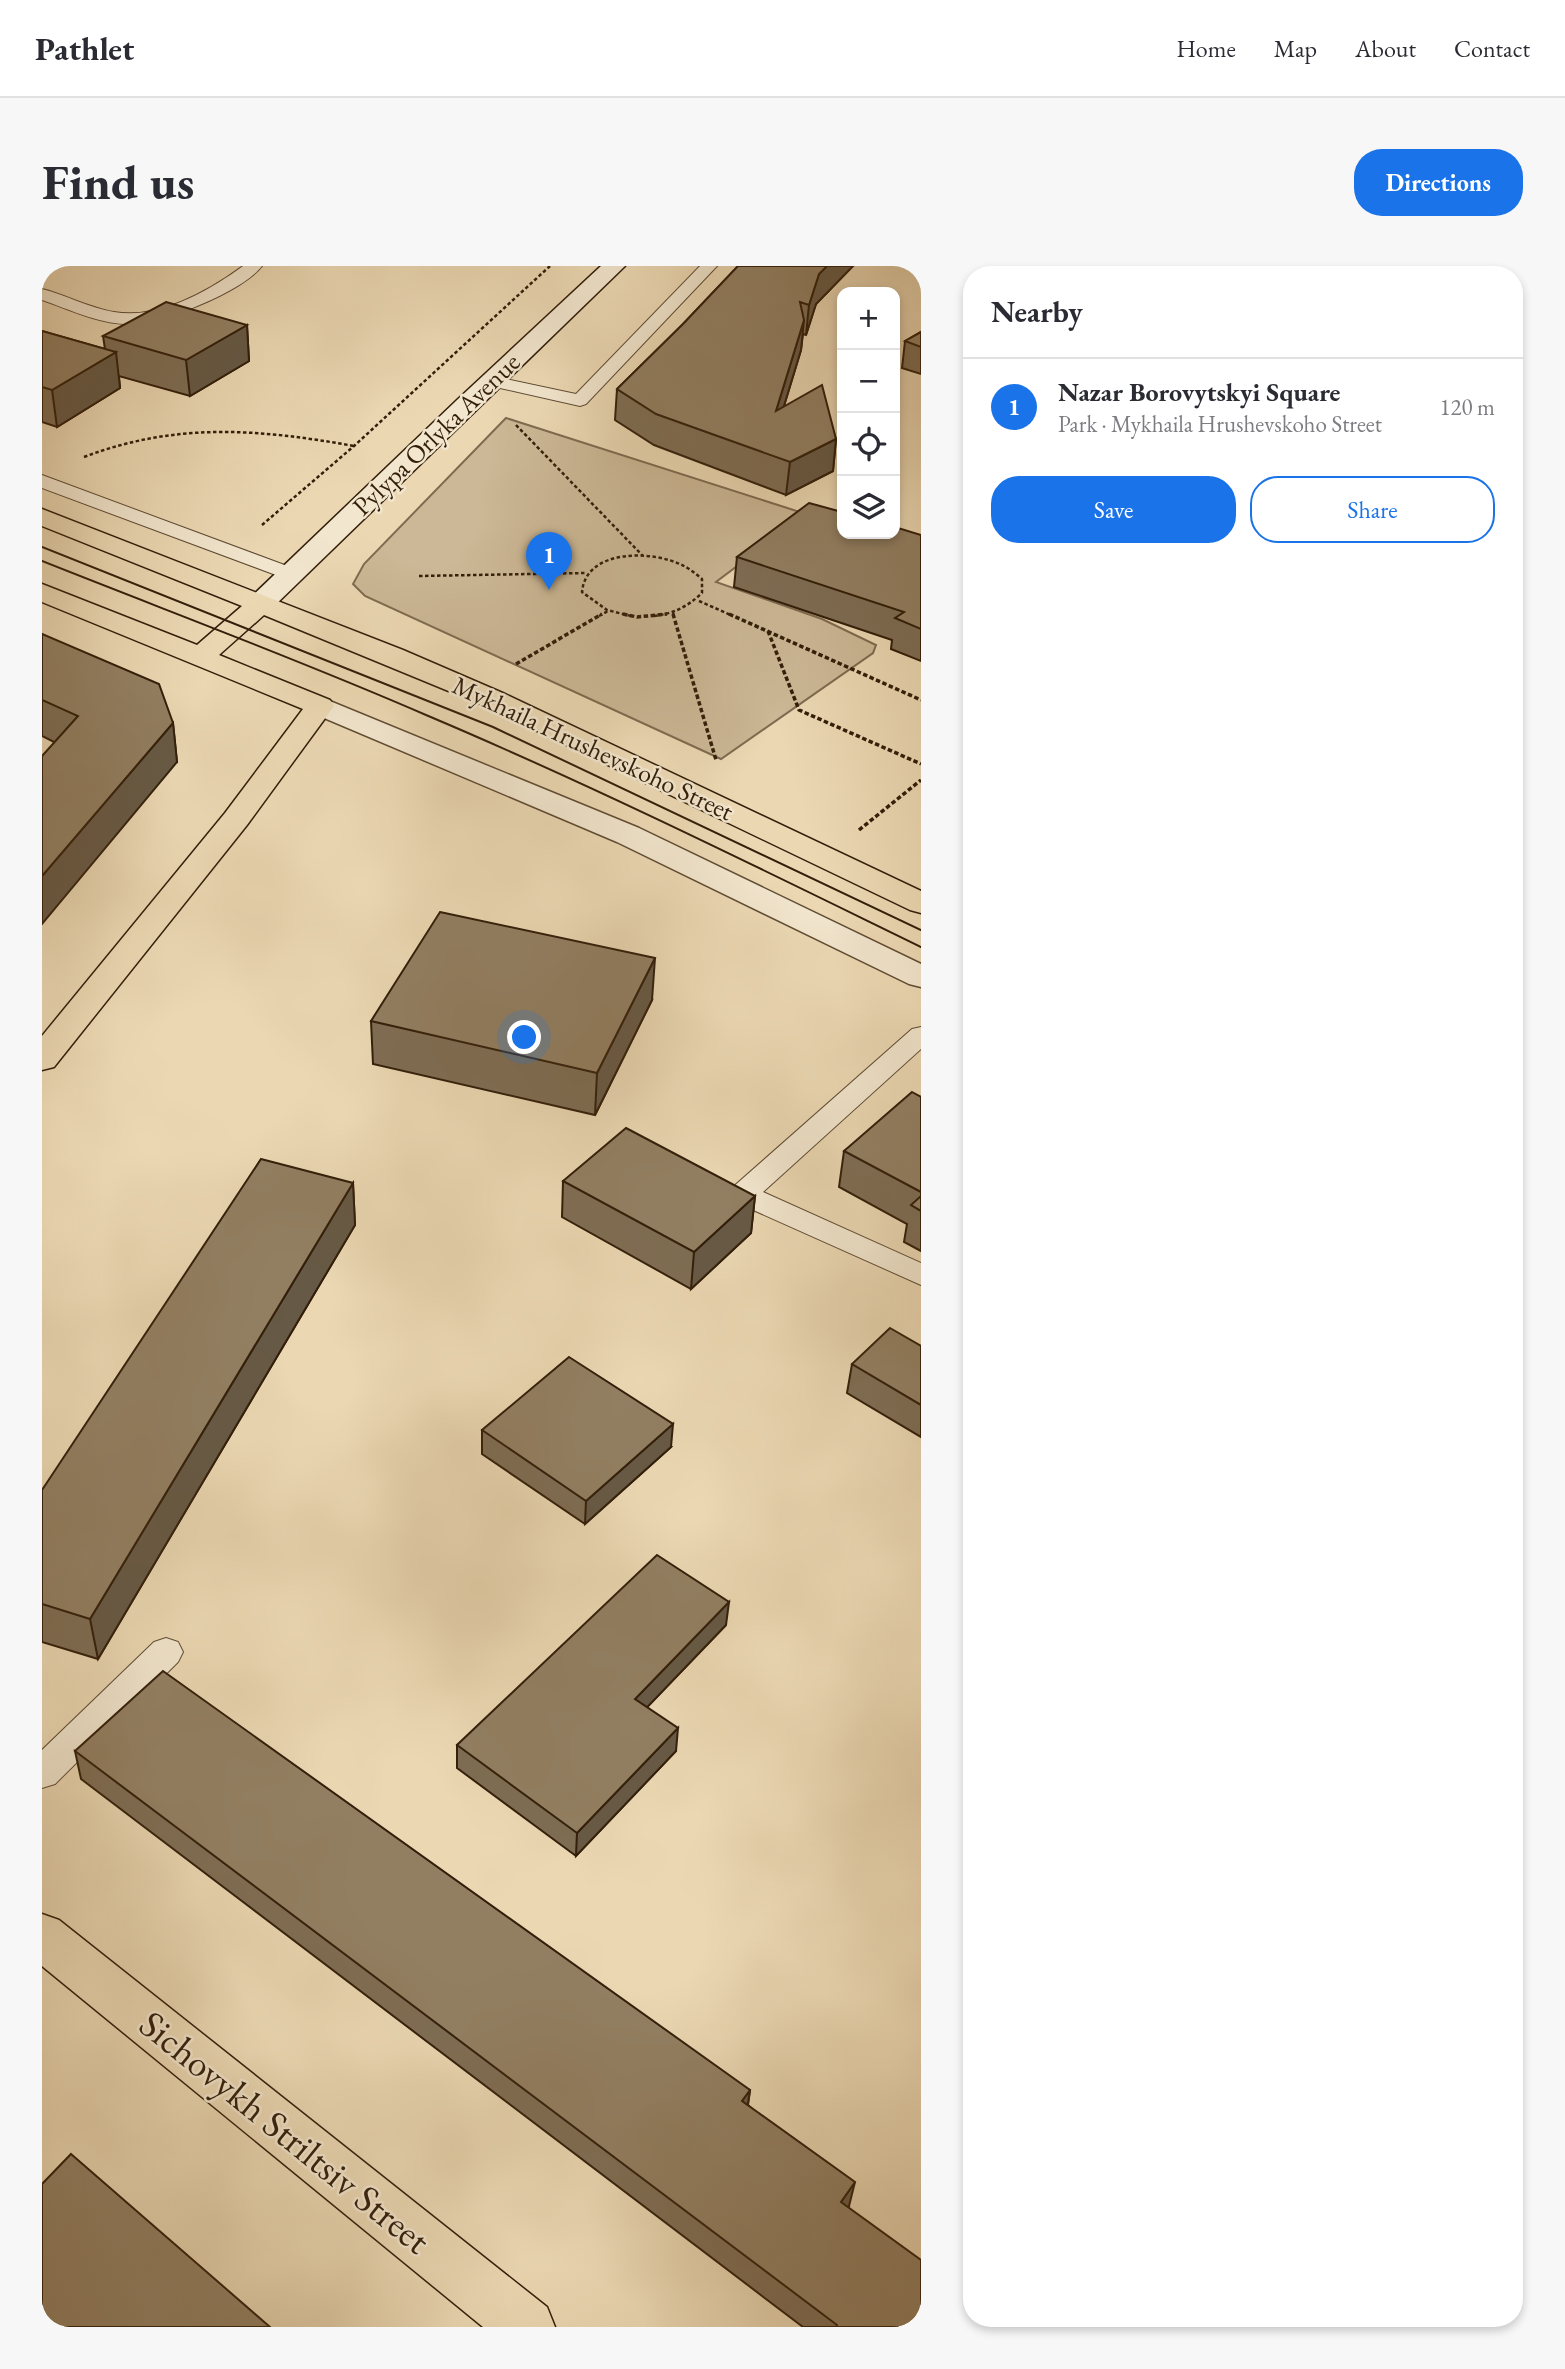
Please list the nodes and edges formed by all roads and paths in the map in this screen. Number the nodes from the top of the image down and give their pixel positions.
1 (254, 266) edge
2 (550, 266) edge
3 (614, 266) edge
4 (709, 266) edge
5 (42, 294) edge
6 (491, 381) junction
7 (411, 394) dead end
8 (514, 422) dead end
9 (354, 446) dead end
10 (79, 460) dead end
11 (42, 481) edge
12 (42, 517) edge
13 (642, 555) junction
14 (291, 573) junction
15 (586, 573) junction
16 (419, 576) dead end
17 (42, 592) edge
18 (699, 600) junction
19 (260, 604) junction
20 (609, 611) junction
21 (673, 613) junction
22 (767, 630) junction
23 (200, 657) junction
24 (505, 669) dead end
25 (921, 699) edge
26 (320, 706) junction
27 (717, 764) dead end
28 (921, 764) edge
29 (921, 780) edge
30 (824, 857) junction
31 (921, 903) edge
32 (921, 977) edge
33 (921, 1035) edge
34 (42, 1059) edge
35 (921, 1275) edge
36 (166, 1652) dead end
37 (42, 1773) edge
38 (42, 1936) edge
39 (527, 2327) edge

1 - 5 lane
2 - 7 path
3 - 6 main road, Pylypa Orlyka Avenue
4 - 6 lane
6 - 14 main road, Pylypa Orlyka Avenue
8 - 13 path
9 - 10 path
11 - 14 lane
12 - 19 main road, Mykhaila Hrushevskoho Street
13 - 15 path
13 - 18 path
14 - 19 main road, Pylypa Orlyka Avenue
15 - 16 path
15 - 20 path
17 - 23 main road
18 - 21 path
18 - 22 path
19 - 23 main road
19 - 30 main road, Mykhaila Hrushevskoho Street
20 - 21 path
20 - 24 path
21 - 27 path
22 - 25 path
22 - 28 path
23 - 26 main road
26 - 32 main road
26 - 34 main road
29 - 30 path
30 - 31 main road, Mykhaila Hrushevskoho Street
33 - 35 lane
36 - 37 lane
38 - 39 main road, Sichovykh Striltsiv Street

